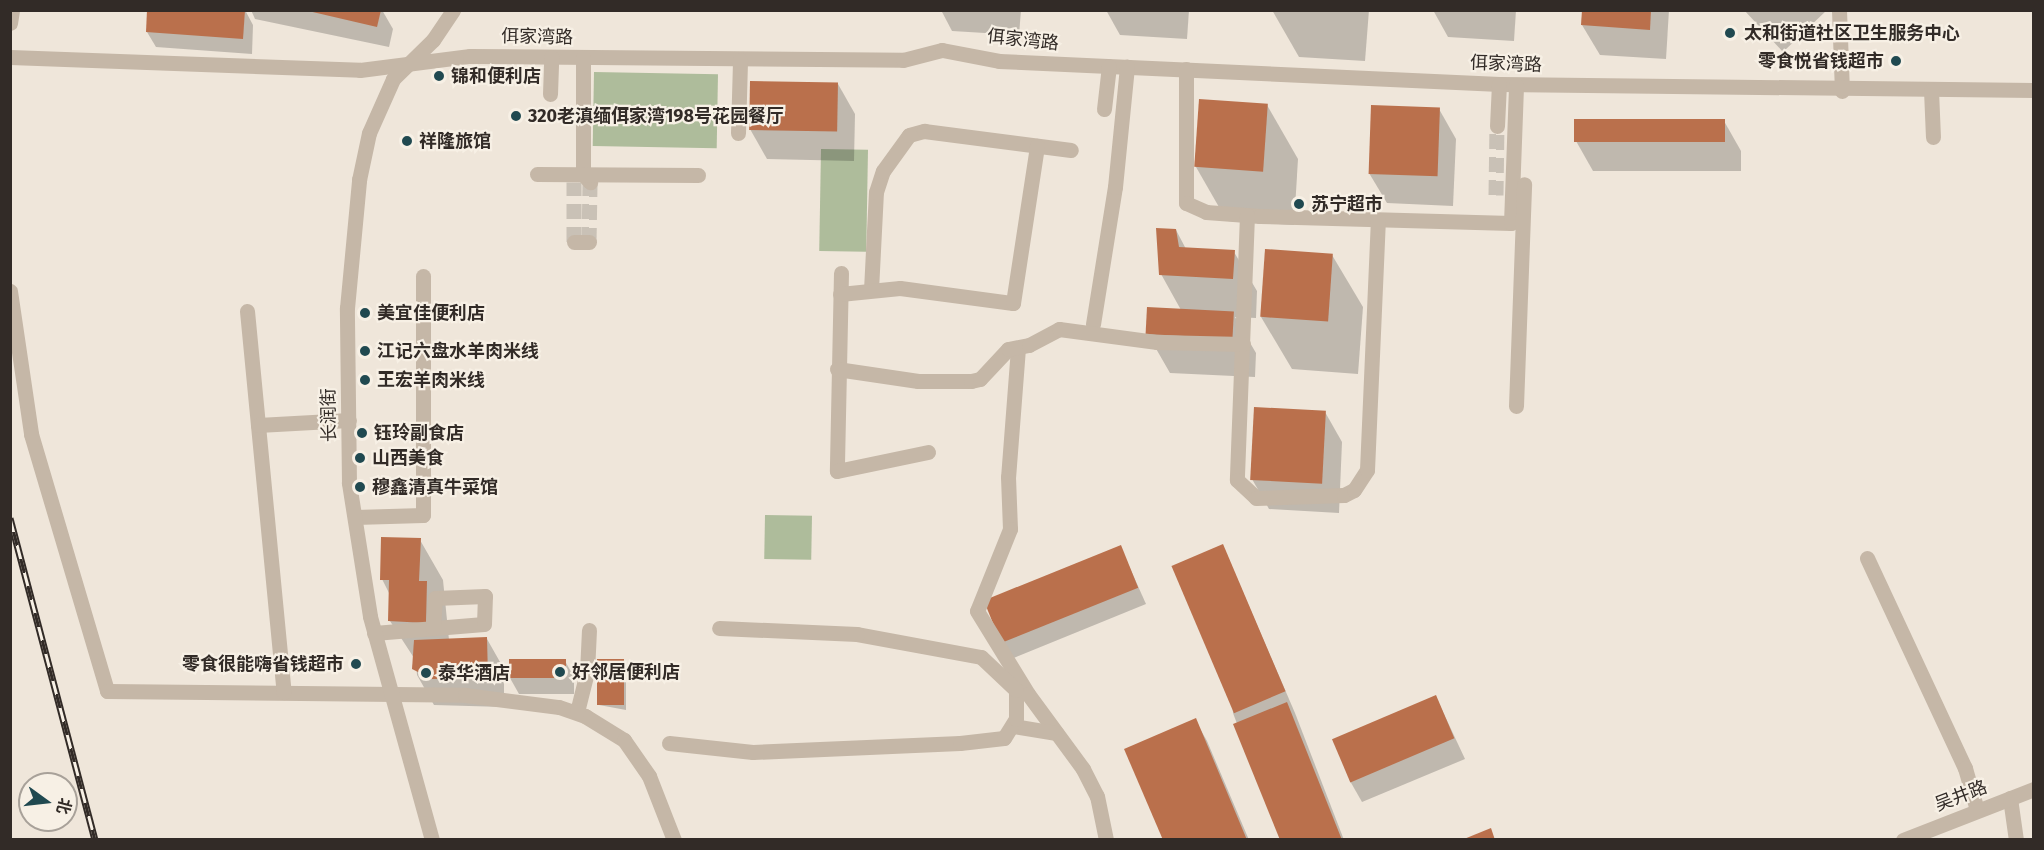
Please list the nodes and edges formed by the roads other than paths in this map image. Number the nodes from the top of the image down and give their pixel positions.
1 (12, 10) edge
2 (453, 10) edge
3 (1839, 10) edge
4 (10, 23) edge
5 (10, 57) edge
6 (551, 57) junction
7 (583, 57) junction
8 (409, 60) junction
9 (740, 60) junction
10 (1109, 66) junction
11 (1127, 67) junction
12 (1186, 69) junction
13 (1499, 84) junction
14 (1522, 85) junction
15 (1931, 90) junction
16 (2034, 90) edge
17 (1842, 91) junction
18 (550, 94) dead end
19 (1104, 109) dead end
20 (1497, 126) tunnel mouth
21 (738, 133) dead end
22 (1933, 137) dead end
23 (1037, 146) junction
24 (1071, 150) dead end
25 (537, 174) dead end
26 (698, 176) dead end
27 (582, 179) junction
28 (1247, 215) junction
29 (1378, 220) junction
30 (841, 273) dead end
31 (423, 276) dead end
32 (871, 290) junction
33 (10, 291) edge
34 (840, 294) junction
35 (247, 311) dead end
36 (1093, 324) dead end
37 (1243, 344) junction
38 (1018, 348) junction
39 (837, 369) junction
40 (1516, 406) dead end
41 (348, 420) junction
42 (258, 424) junction
43 (928, 452) dead end
44 (355, 518) junction
45 (1867, 558) dead end
46 (433, 628) dead end
47 (719, 628) dead end
48 (589, 630) dead end
49 (374, 633) junction
50 (284, 692) junction
51 (392, 696) junction
52 (577, 712) junction
53 (1013, 726) junction
54 (1056, 733) junction
55 (669, 743) dead end
56 (2034, 789) edge
57 (2010, 798) junction
58 (1977, 810) junction
59 (432, 840) edge
60 (674, 840) edge
61 (1106, 840) edge
62 (1903, 840) edge
63 (2016, 840) edge

1 - 4 street
2 - 8 street, 长润街
3 - 17 street
5 - 8 street, 佴家湾路
6 - 7 street, 佴家湾路
6 - 8 street, 佴家湾路
6 - 18 street
7 - 9 street, 佴家湾路
7 - 27 street
8 - 41 street, 长润街
9 - 10 street, 佴家湾路
9 - 21 street
10 - 11 street, 佴家湾路
10 - 19 street
11 - 12 street, 佴家湾路
11 - 36 street
12 - 13 street, 佴家湾路
12 - 28 street
13 - 14 street, 佴家湾路
13 - 20 street
14 - 17 street, 佴家湾路
14 - 29 street
14 - 40 street
15 - 16 street, 佴家湾路
15 - 17 street, 佴家湾路
15 - 22 street
23 - 24 street
23 - 32 street
23 - 32 street
25 - 27 street
26 - 27 street
28 - 29 street
28 - 37 street
29 - 37 street
30 - 34 street
31 - 44 street
32 - 34 street
33 - 50 street
34 - 39 street
35 - 42 street
37 - 38 street
38 - 39 street
38 - 54 street
39 - 43 street
41 - 42 street
41 - 44 street, 长润街
42 - 50 street
44 - 49 street, 长润街
45 - 58 street
46 - 49 street
47 - 53 street
48 - 52 street
49 - 51 street, 长润街
50 - 51 street
51 - 52 street
51 - 59 street, 长润街
52 - 60 street
53 - 54 street
53 - 55 street
54 - 61 street
56 - 57 street, 吴井路
57 - 58 street, 吴井路
57 - 63 street
58 - 62 street, 吴井路

